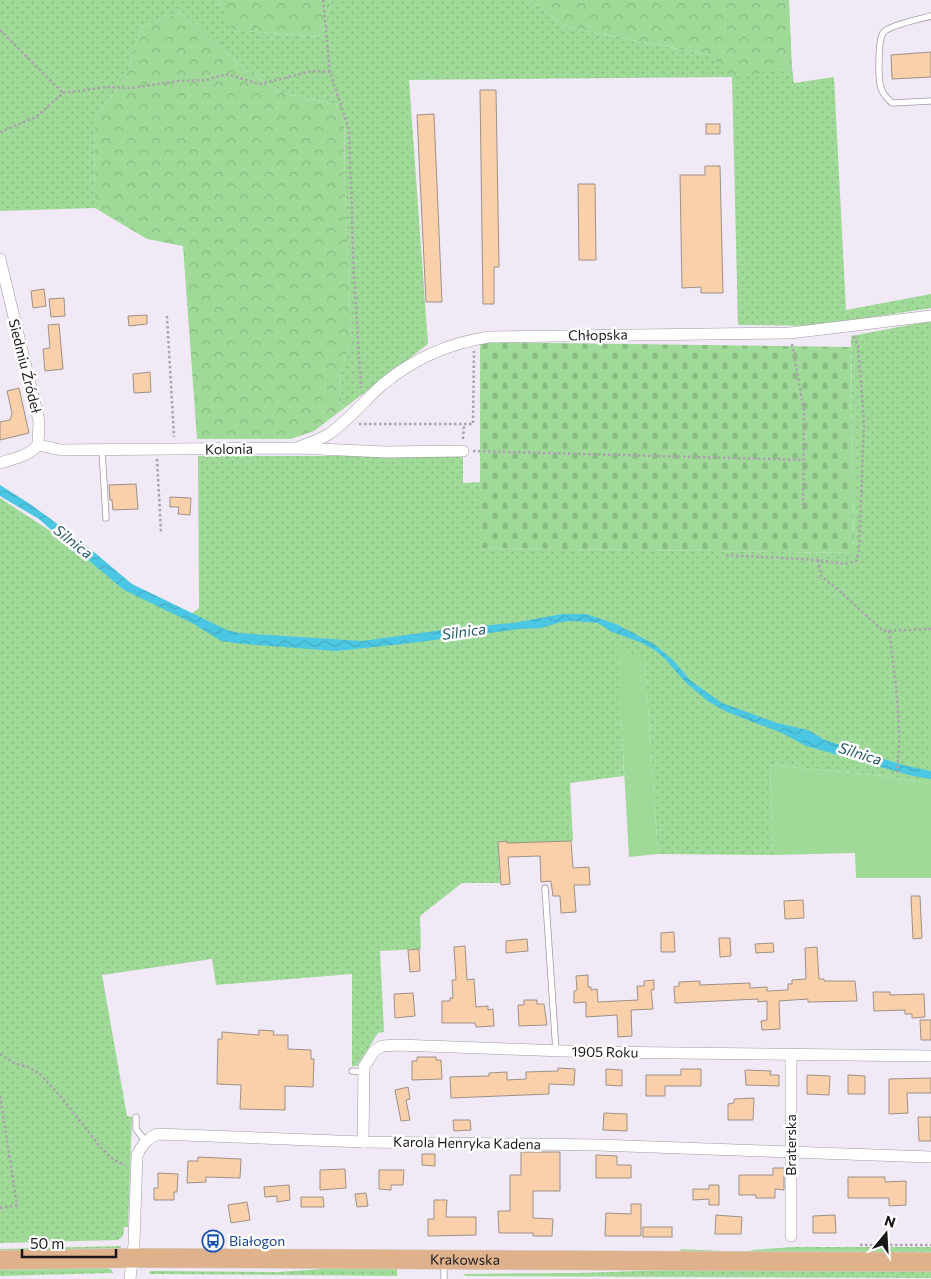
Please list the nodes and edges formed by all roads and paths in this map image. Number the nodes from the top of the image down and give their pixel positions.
1 (323, 0) edge
2 (931, 16) edge
3 (0, 30) edge
4 (330, 72) junction
5 (63, 93) junction
6 (931, 101) edge
7 (0, 132) edge
8 (0, 258) edge
9 (167, 316) dead end
10 (931, 316) edge
11 (847, 326) junction
12 (790, 333) junction
13 (474, 339) junction
14 (362, 405) junction
15 (343, 424) junction
16 (464, 424) junction
17 (38, 445) junction
18 (297, 448) junction
19 (102, 450) junction
20 (157, 450) junction
21 (175, 450) junction
22 (463, 450) junction
23 (804, 460) junction
24 (0, 462) edge
25 (803, 509) dead end
26 (106, 518) dead end
27 (162, 532) dead end
28 (726, 555) dead end
29 (818, 560) junction
30 (931, 628) edge
31 (889, 631) junction
32 (898, 774) dead end
33 (545, 888) dead end
34 (556, 1051) junction
35 (0, 1054) edge
36 (791, 1054) junction
37 (931, 1056) edge
38 (352, 1071) dead end
39 (364, 1072) junction
40 (0, 1096) edge
41 (136, 1117) dead end
42 (146, 1142) junction
43 (363, 1142) junction
44 (791, 1153) junction
45 (931, 1157) edge
46 (136, 1167) junction
47 (0, 1208) edge
48 (791, 1236) dead end
49 (133, 1258) junction
50 (444, 1259) junction
51 (0, 1260) edge
52 (931, 1262) edge
53 (130, 1279) edge
54 (444, 1279) edge

1 - 4 path
2 - 6 lane
3 - 5 path
4 - 5 path
4 - 14 path
5 - 7 path
8 - 17 street, Siedmiu Źródeł
9 - 21 path
10 - 11 street, Chłopska
11 - 12 street, Chłopska
11 - 29 path
12 - 13 street, Chłopska
12 - 23 path
13 - 14 street, Chłopska
13 - 16 path
14 - 15 street, Chłopska
15 - 16 path
15 - 18 street, Chłopska
16 - 22 path
17 - 19 street, Kolonia
17 - 24 street
18 - 21 street, Kolonia
18 - 22 street, Kolonia
19 - 20 street, Kolonia
19 - 26 lane
20 - 21 street, Kolonia
20 - 27 path
22 - 23 path
23 - 25 path
28 - 29 path
29 - 31 path
30 - 31 path
31 - 32 path
33 - 34 lane
34 - 36 street, 1905 Roku
34 - 39 street, 1905 Roku
35 - 46 path
36 - 37 street, 1905 Roku
36 - 44 street, Braterska
38 - 39 lane
39 - 43 street, 1905 Roku
40 - 47 path
41 - 42 lane
42 - 43 street, Karola Henryka Kadena
42 - 46 street
43 - 44 street, Karola Henryka Kadena
44 - 45 street, Karola Henryka Kadena
44 - 48 street, Braterska
46 - 49 street
49 - 50 main road, Krakowska
49 - 51 main road, Krakowska
49 - 53 street
50 - 52 main road, Krakowska
50 - 54 lane

